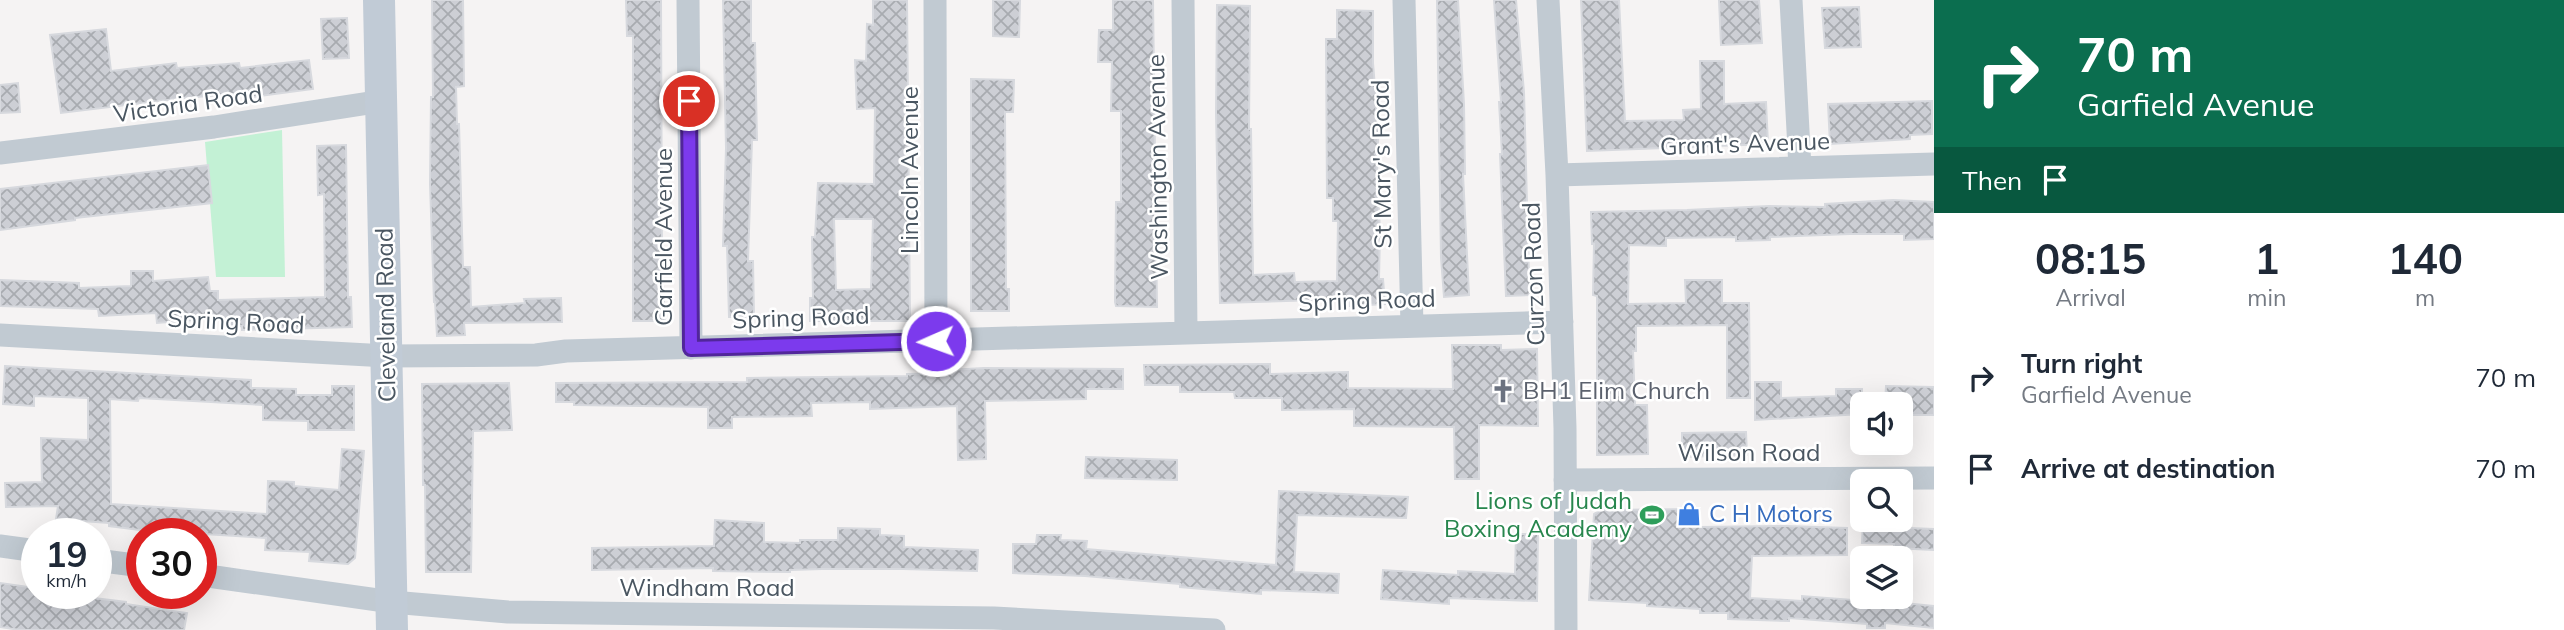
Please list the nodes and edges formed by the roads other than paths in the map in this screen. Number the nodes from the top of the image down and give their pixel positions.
1 (379, 0) edge
2 (688, 0) edge
3 (935, 0) edge
4 (1183, 0) edge
5 (1404, 0) edge
6 (1548, 0) edge
7 (1791, 0) edge
8 (382, 101) junction
9 (0, 153) edge
10 (1934, 164) edge
11 (1800, 168) junction
12 (1557, 175) junction
13 (1562, 322) junction
14 (1412, 326) junction
15 (1186, 332) junction
16 (0, 335) edge
17 (936, 341) junction
18 (691, 348) junction
19 (387, 356) junction
20 (1934, 478) edge
21 (1565, 480) junction
22 (0, 546) edge
23 (21, 549) edge
24 (217, 578) edge
25 (392, 616) edge
26 (741, 622) edge
27 (853, 622) edge
28 (1214, 630) edge
29 (1566, 630) edge

1 - 8 street, Cleveland Road
2 - 18 street, Garfield Avenue
3 - 17 street, Lincoln Avenue
4 - 15 street, Washington Avenue
5 - 14 street, St Mary's Road
6 - 12 street, Curzon Road
7 - 11 street
8 - 9 street, Victoria Road
8 - 19 street, Cleveland Road
10 - 11 street, Grant's Avenue
11 - 12 street, Grant's Avenue
12 - 13 street, Curzon Road
13 - 14 street, Spring Road
13 - 21 street, Curzon Road
14 - 15 street, Spring Road
15 - 17 street, Spring Road
16 - 19 street, Spring Road
17 - 18 street, Spring Road
18 - 19 street, Spring Road
19 - 25 street, Cleveland Road
20 - 21 street, Wilson Road
21 - 29 street, Curzon Road
22 - 23 street
24 - 25 street, Windham Road
25 - 26 street, Windham Road
26 - 27 street, Windham Road
27 - 28 street, Windham Road

